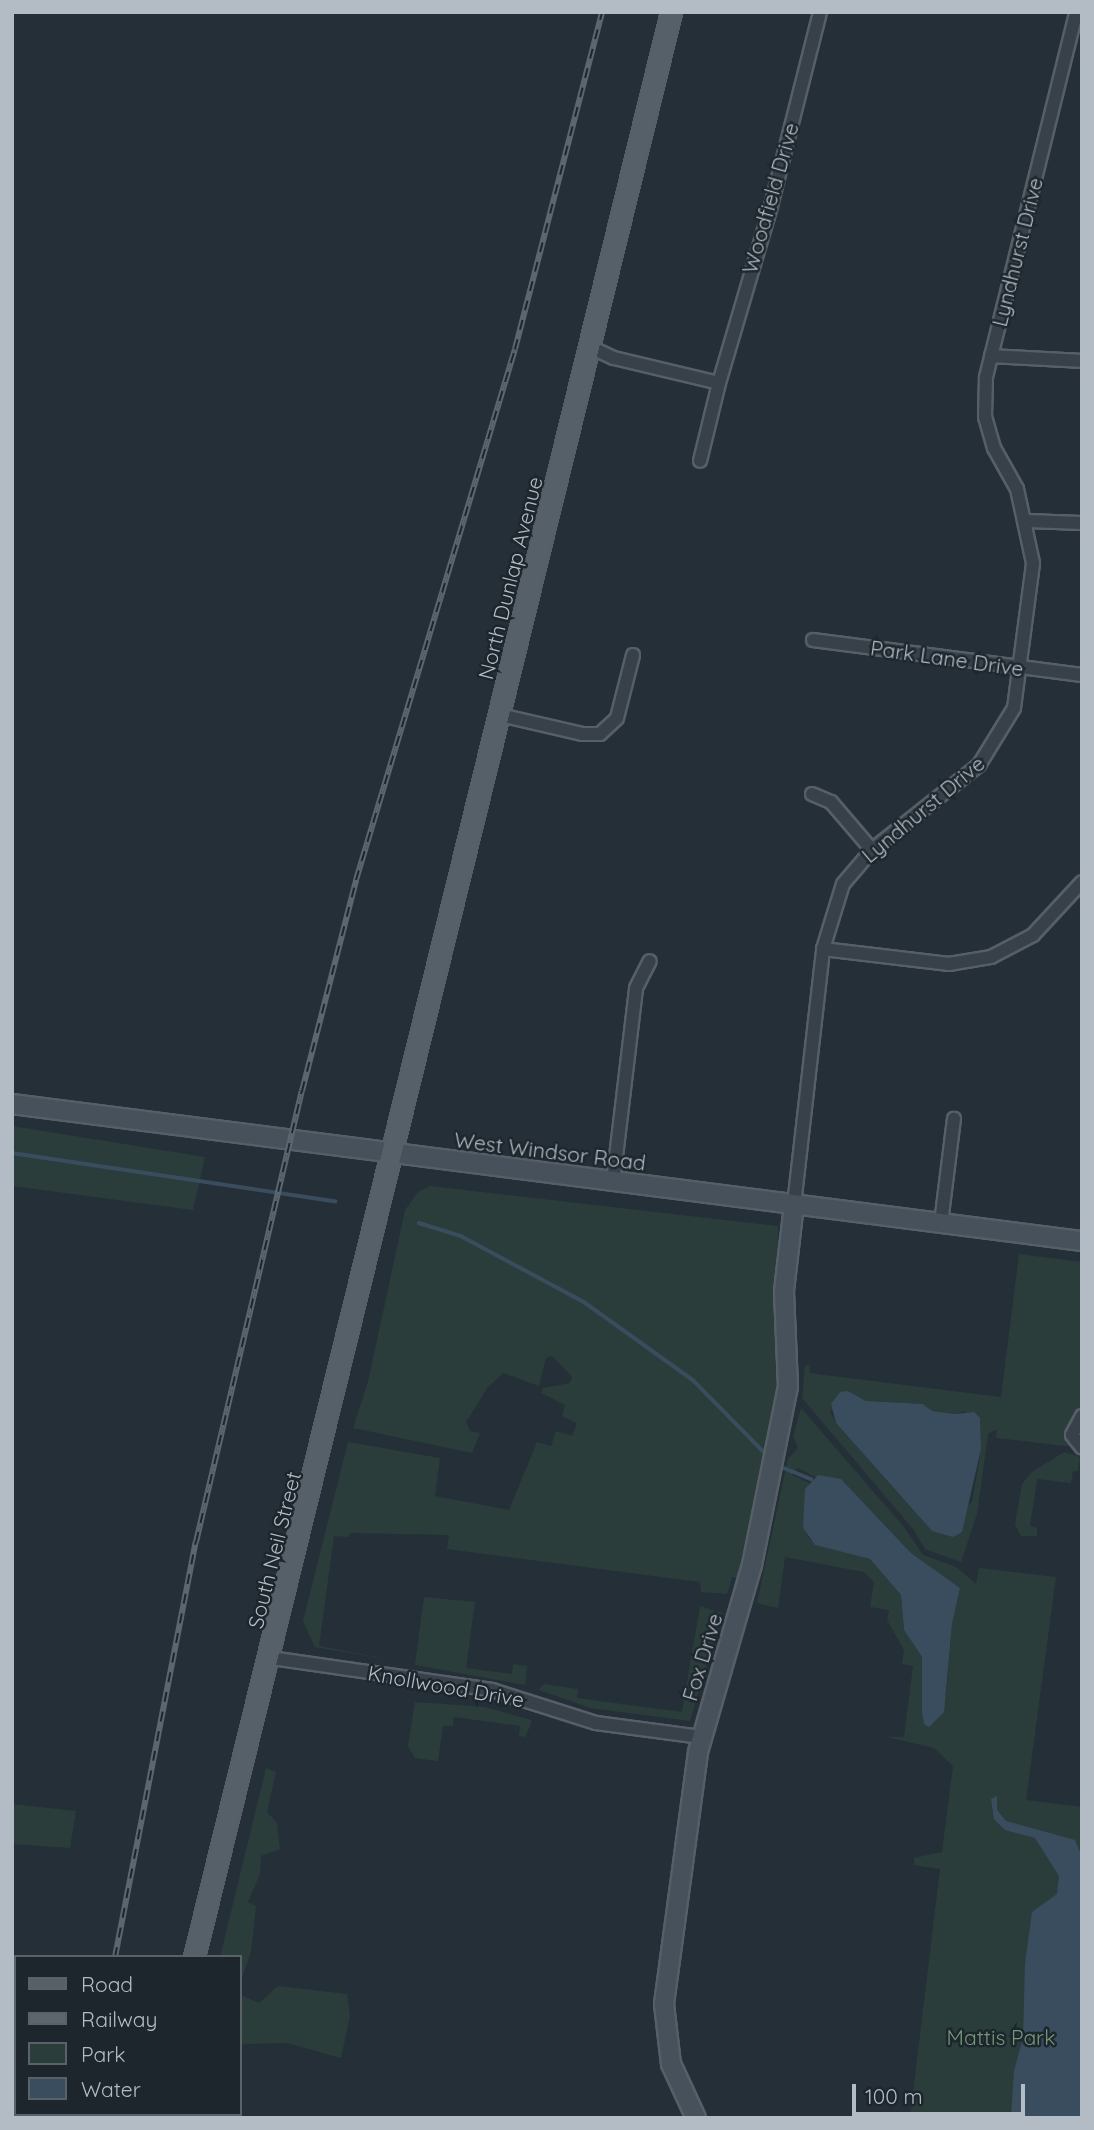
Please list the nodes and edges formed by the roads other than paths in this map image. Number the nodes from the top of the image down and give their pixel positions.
1 (671, 12) edge
2 (820, 12) edge
3 (1076, 12) edge
4 (590, 347) junction
5 (991, 356) junction
6 (1082, 361) edge
7 (719, 383) junction
8 (701, 461) dead end
9 (1027, 521) junction
10 (1082, 523) edge
11 (813, 640) dead end
12 (632, 655) dead end
13 (1021, 667) junction
14 (1082, 675) edge
15 (500, 715) junction
16 (812, 794) dead end
17 (872, 850) junction
18 (1082, 882) edge
19 (823, 950) junction
20 (650, 961) dead end
21 (12, 1104) edge
22 (954, 1119) dead end
23 (390, 1153) junction
24 (613, 1182) junction
25 (794, 1205) junction
26 (941, 1223) junction
27 (1082, 1241) edge
28 (1082, 1416) edge
29 (1082, 1448) edge
30 (271, 1658) junction
31 (701, 1737) junction
32 (195, 1955) edge
33 (696, 2118) edge

1 - 4 main road, North Dunlap Avenue
2 - 7 street, Woodfield Drive
3 - 5 street, Lyndhurst Drive
4 - 7 street
4 - 15 main road, North Dunlap Avenue
5 - 6 street
5 - 9 street, Lyndhurst Drive
7 - 8 street, Woodfield Drive
9 - 10 street
9 - 13 street, Lyndhurst Drive
11 - 13 street, Park Lane Drive
12 - 15 street
13 - 14 street, Park Lane Drive
13 - 17 street, Lyndhurst Drive
15 - 23 main road, North Dunlap Avenue
16 - 17 street
17 - 19 street, Lyndhurst Drive
18 - 19 street
19 - 25 street, Lyndhurst Drive
20 - 24 street
21 - 23 main road, West Windsor Road
22 - 26 street
23 - 24 main road, West Windsor Road
23 - 30 main road, South Neil Street
24 - 25 main road, West Windsor Road
25 - 26 main road, West Windsor Road
25 - 31 main road, Fox Drive
26 - 27 main road, West Windsor Road
28 - 29 street
30 - 31 street, Knollwood Drive
30 - 32 main road, South Neil Street
31 - 33 main road, Fox Drive

